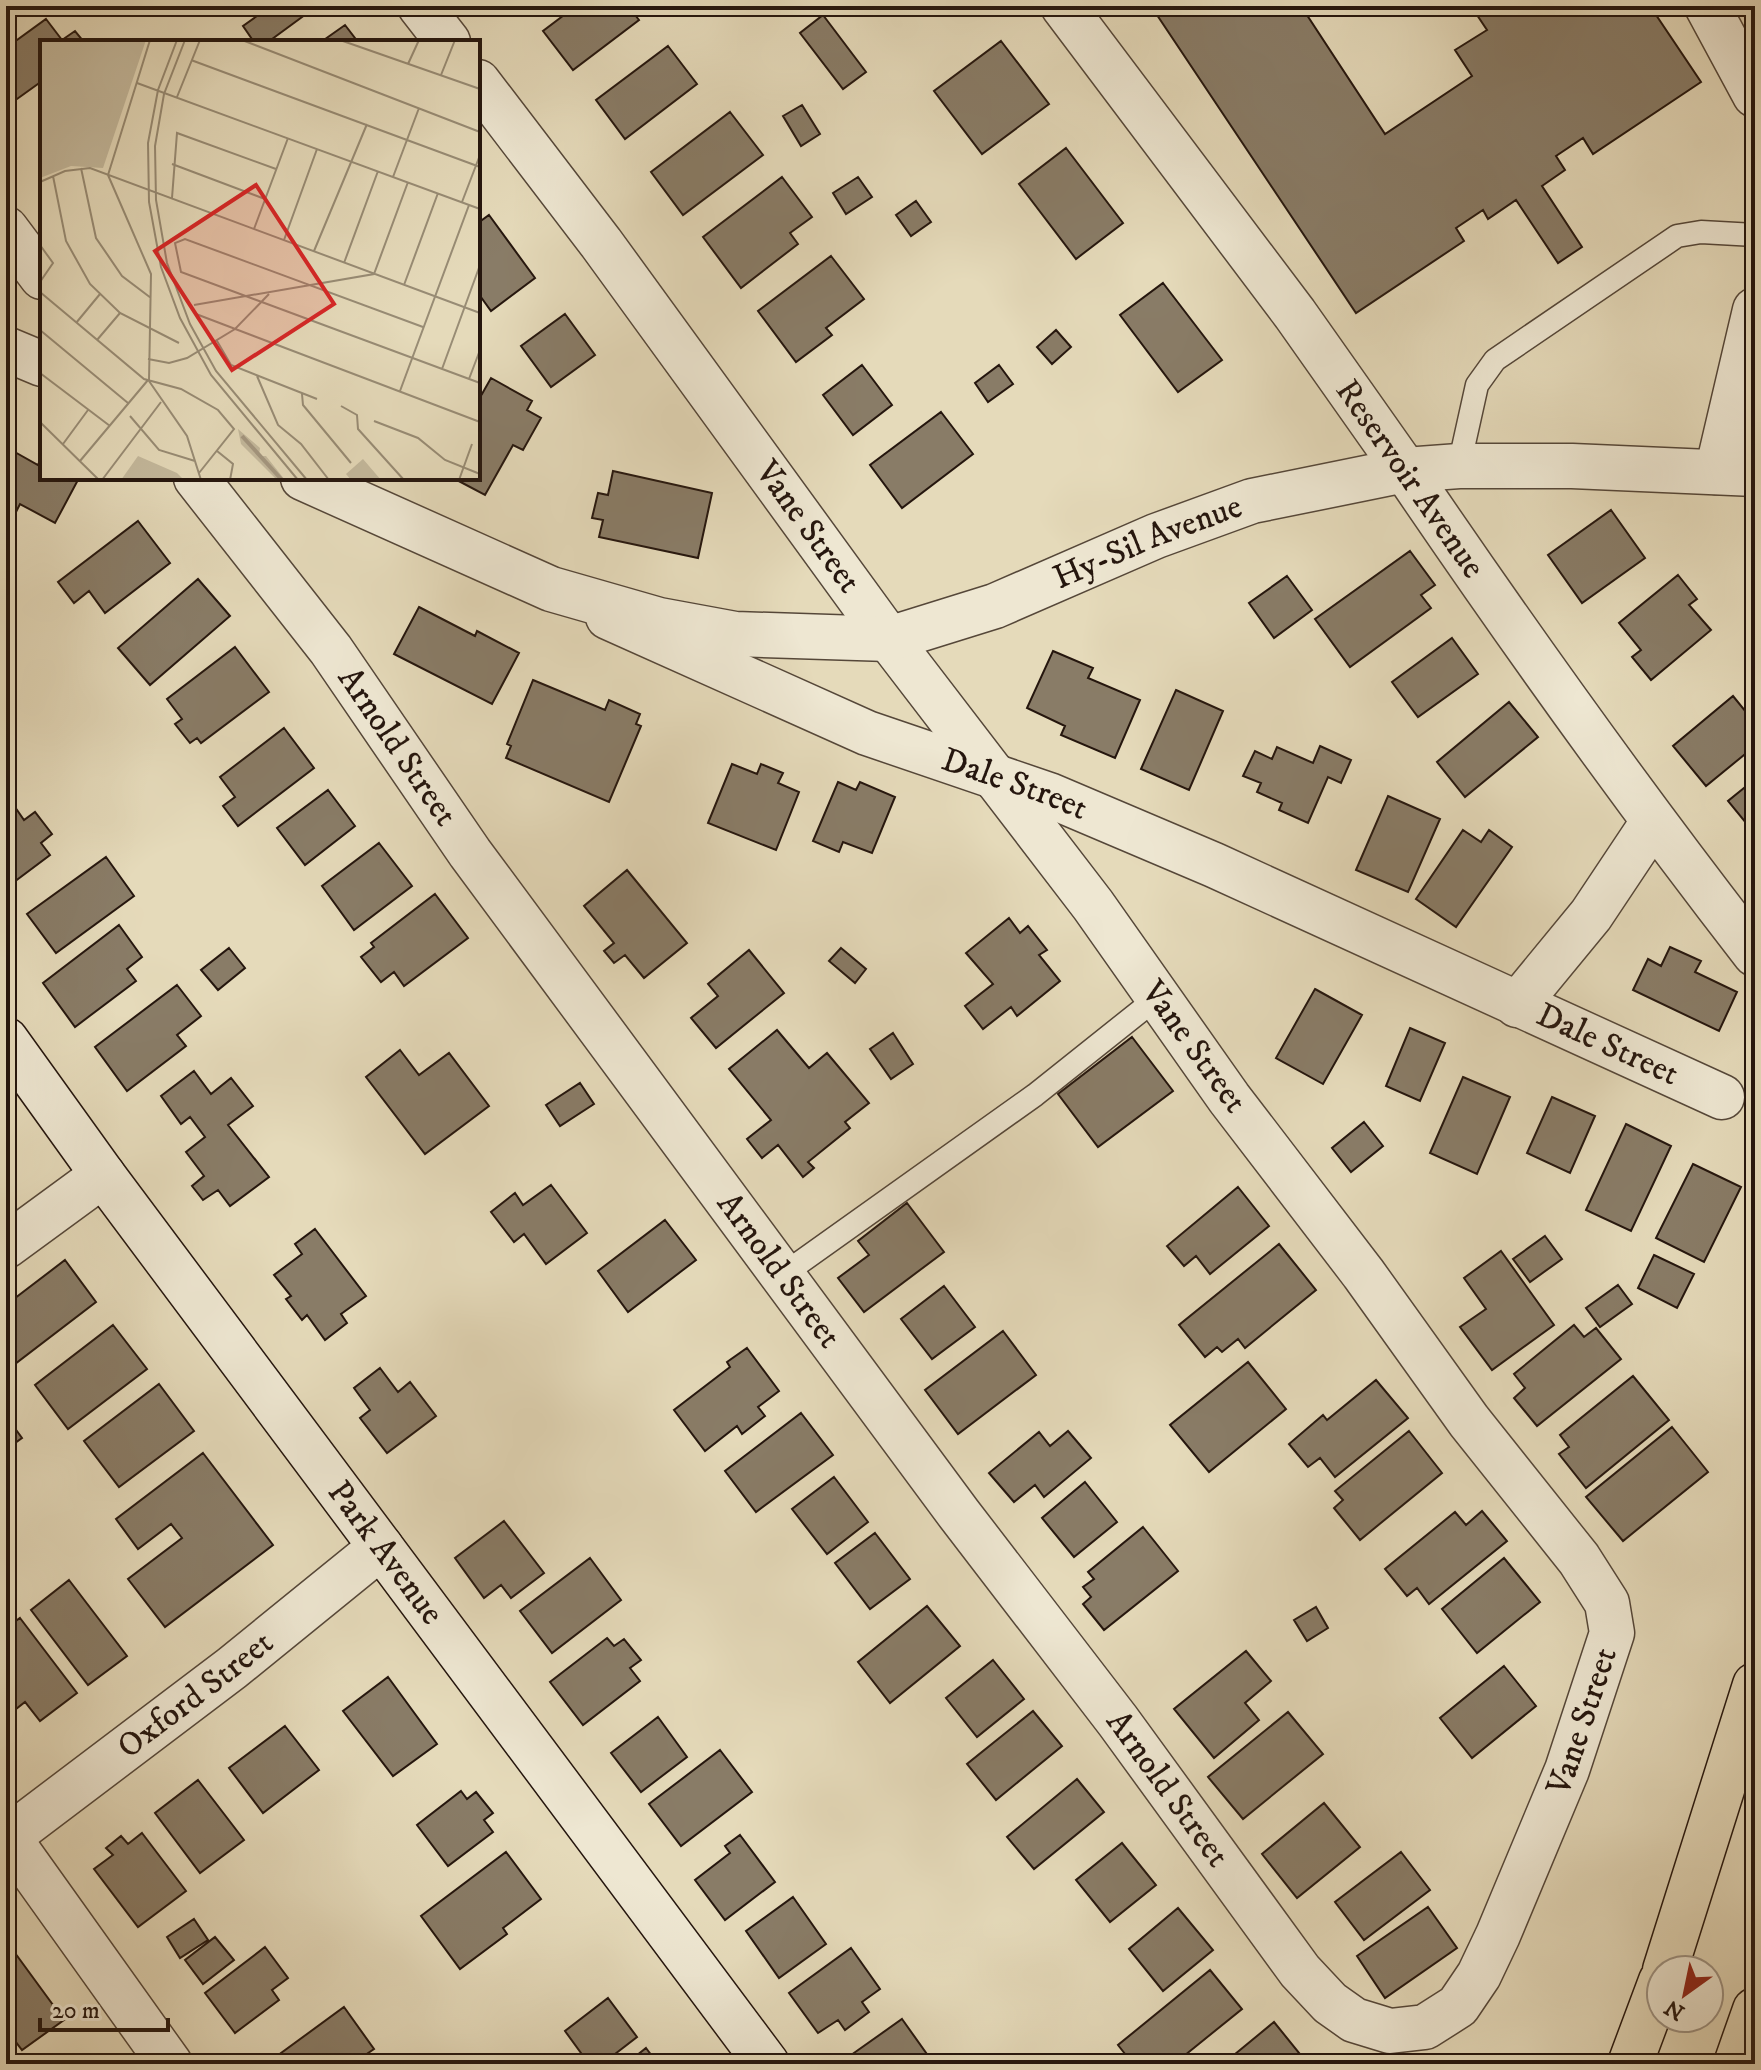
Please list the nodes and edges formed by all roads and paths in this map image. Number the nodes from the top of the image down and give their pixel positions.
1 (420, 6) edge
2 (1063, 6) edge
3 (1707, 6) edge
4 (446, 40) edge
5 (480, 85) edge
6 (1755, 95) edge
7 (6, 229) edge
8 (1755, 235) edge
9 (40, 274) edge
10 (1755, 310) edge
11 (6, 349) edge
12 (40, 363) edge
13 (1459, 466) junction
14 (1405, 470) junction
15 (1736, 473) edge
16 (198, 480) edge
17 (307, 480) edge
18 (551, 589) junction
19 (889, 639) junction
20 (992, 776) junction
21 (1653, 822) junction
22 (1755, 954) edge
23 (1158, 997) junction
24 (1517, 1005) junction
25 (6, 1040) edge
26 (1722, 1097) dead end
27 (103, 1175) junction
28 (6, 1246) edge
29 (781, 1276) junction
30 (381, 1547) junction
31 (1755, 1685) edge
32 (7, 1838) edge
33 (1670, 1954) edge
34 (1755, 2010) edge
35 (1645, 2024) edge
36 (1390, 2031) joint
37 (170, 2064) edge
38 (767, 2064) edge
39 (1630, 2064) edge
40 (1736, 2064) edge

1 - 4 street
2 - 14 street, Reservoir Avenue
3 - 6 street
5 - 19 street, Vane Street
7 - 9 street
8 - 13 lane
10 - 15 street
11 - 12 street
13 - 14 street, Hy-Sil Avenue
13 - 15 street, Hy-Sil Avenue
14 - 19 street, Hy-Sil Avenue
14 - 21 street, Reservoir Avenue
16 - 29 street, Arnold Street
17 - 18 street, Dale Street
18 - 19 street, Hy-Sil Avenue
18 - 20 street, Dale Street
19 - 20 street, Vane Street
20 - 23 street, Vane Street
20 - 24 street, Dale Street
21 - 22 street, Reservoir Avenue
21 - 24 street
23 - 29 lane
23 - 36 street, Vane Street
24 - 26 street, Dale Street
25 - 27 street, Park Avenue
27 - 28 street
27 - 30 street, Park Avenue
29 - 36 street, Arnold Street
30 - 32 street, Oxford Street
30 - 38 street, Park Avenue
31 - 33 highway
32 - 37 street
34 - 40 highway
35 - 39 highway

